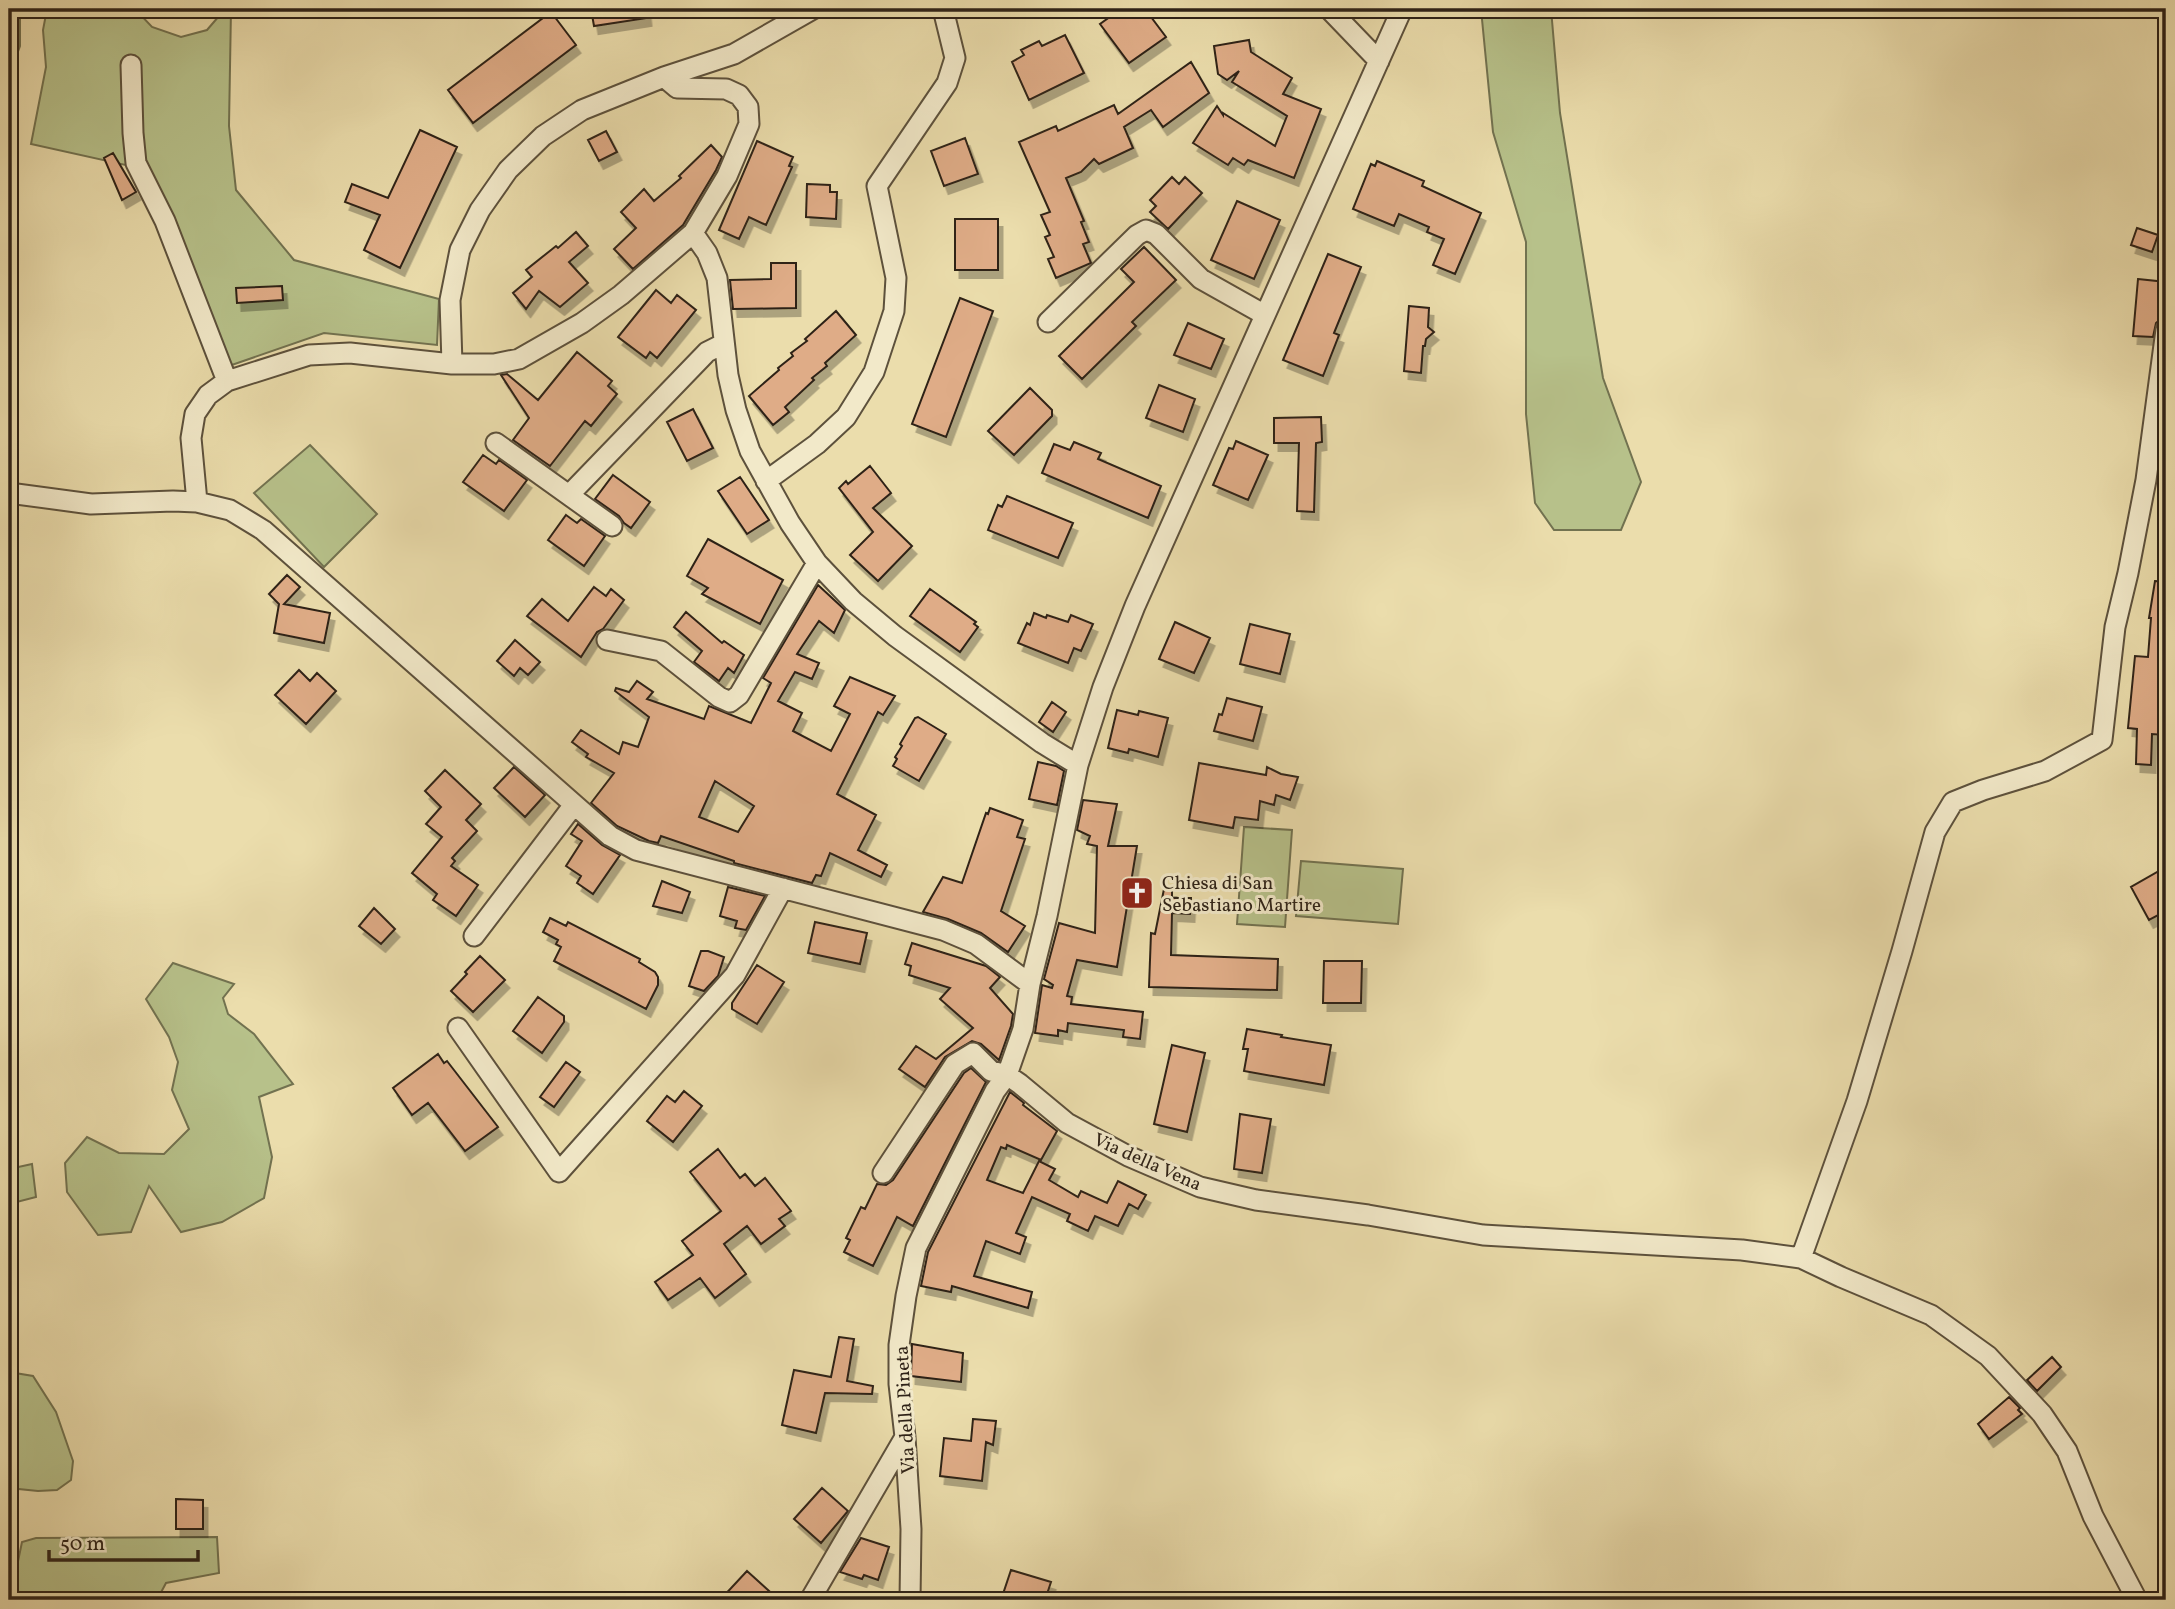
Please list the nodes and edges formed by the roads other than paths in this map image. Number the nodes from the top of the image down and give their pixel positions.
1 (813, 9) edge
2 (943, 9) edge
3 (1329, 9) edge
4 (1402, 9) edge
5 (1379, 61) junction
6 (131, 65) dead end
7 (664, 77) junction
8 (693, 233) junction
9 (1265, 314) junction
10 (1048, 322) dead end
11 (2166, 330) edge
12 (723, 344) junction
13 (452, 364) junction
14 (227, 381) junction
15 (496, 443) dead end
16 (766, 481) junction
17 (9, 493) edge
18 (569, 495) junction
19 (197, 502) junction
20 (612, 526) dead end
21 (817, 563) junction
22 (607, 640) dead end
23 (1078, 765) junction
24 (573, 806) junction
25 (783, 888) junction
26 (474, 936) dead end
27 (1030, 984) junction
28 (458, 1028) dead end
29 (1007, 1075) junction
30 (883, 1173) dead end
31 (1801, 1258) junction
32 (905, 1437) junction
33 (810, 1600) edge
34 (910, 1600) edge
35 (2137, 1600) edge

1 - 7 street
2 - 16 street
3 - 5 street
4 - 5 street, Via della Pineta
5 - 9 street, Via della Pineta
6 - 14 street
7 - 8 street
7 - 13 street
8 - 12 street
8 - 13 street
9 - 10 street
9 - 23 street, Via della Pineta
11 - 31 street
12 - 16 street
12 - 18 street
13 - 14 street
14 - 19 street
15 - 18 street
16 - 21 street
17 - 19 street
18 - 20 street
19 - 24 street
21 - 22 street
21 - 23 street
23 - 27 street, Via della Pineta
24 - 25 street
24 - 26 street
25 - 27 street
25 - 28 street
27 - 29 street, Via della Pineta
29 - 30 street, Via della Vena
29 - 31 street, Via della Vena
29 - 32 street, Via della Pineta
31 - 35 street, Via della Vena
32 - 33 street
32 - 34 street, Via della Pineta

